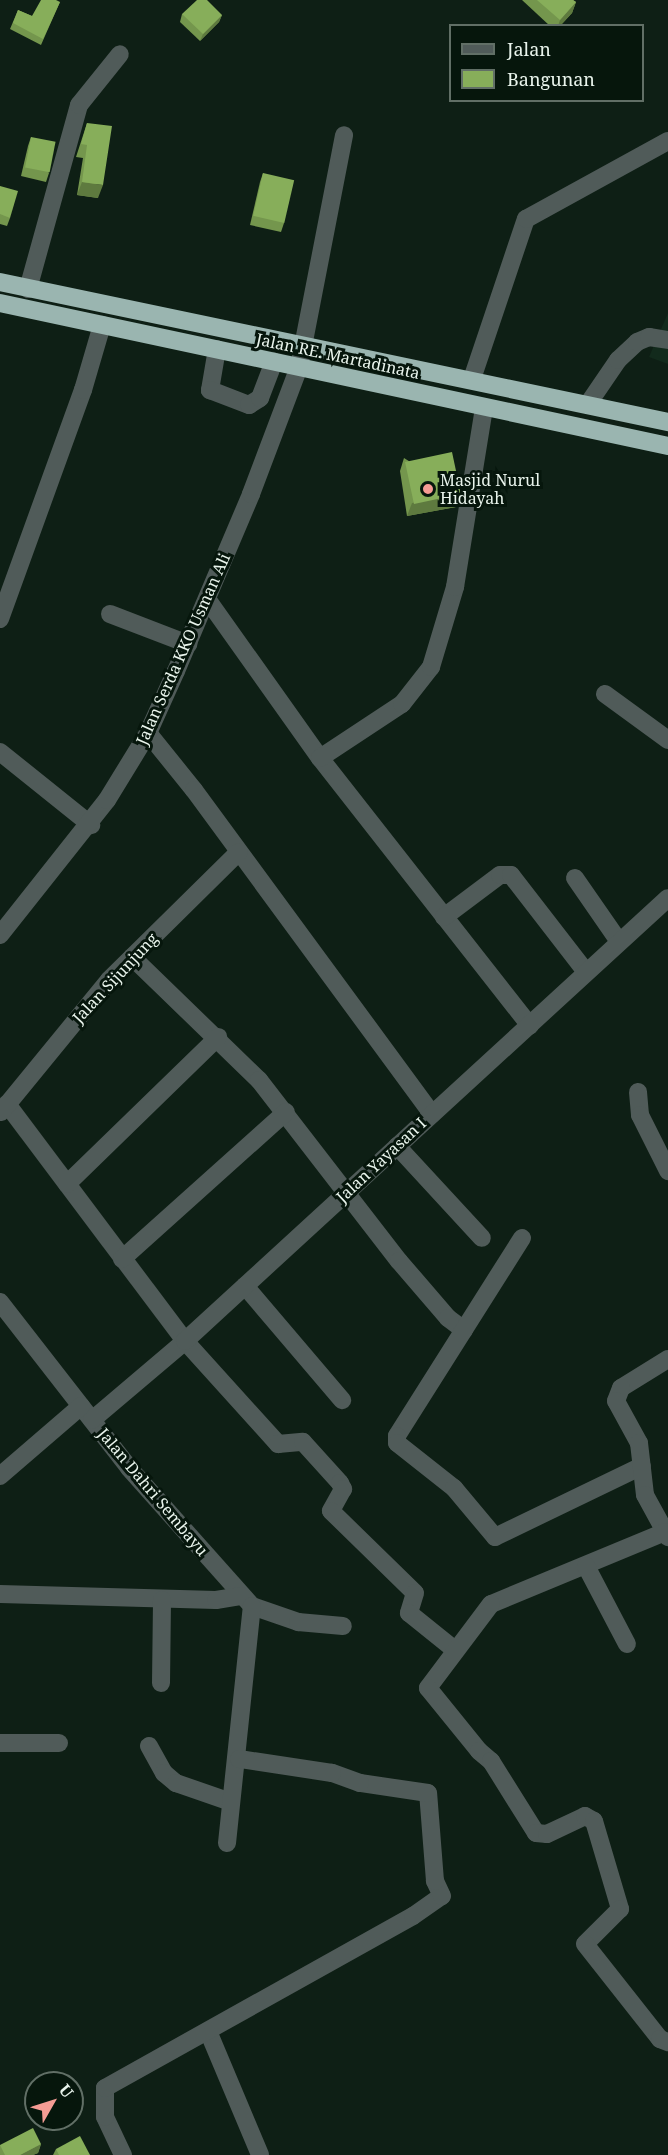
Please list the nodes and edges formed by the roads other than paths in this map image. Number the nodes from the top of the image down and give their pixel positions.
1 (120, 54) dead end
2 (344, 135) dead end
3 (668, 141) edge
4 (0, 282) edge
5 (28, 289) junction
6 (0, 303) edge
7 (102, 325) junction
8 (668, 340) edge
9 (305, 343) junction
10 (217, 350) junction
11 (274, 362) junction
12 (299, 367) junction
13 (472, 380) junction
14 (588, 404) junction
15 (484, 407) junction
16 (668, 422) edge
17 (668, 446) edge
18 (207, 599) junction
19 (110, 614) dead end
20 (0, 619) edge
21 (188, 644) junction
22 (604, 694) dead end
23 (148, 733) junction
24 (668, 740) edge
25 (0, 752) edge
26 (320, 758) junction
27 (91, 825) junction
28 (239, 852) junction
29 (575, 878) dead end
30 (668, 898) edge
31 (444, 916) junction
32 (0, 934) edge
33 (618, 940) junction
34 (132, 957) junction
35 (586, 972) junction
36 (530, 1026) junction
37 (218, 1037) junction
38 (638, 1092) dead end
39 (3, 1109) edge
40 (286, 1112) junction
41 (432, 1114) junction
42 (397, 1146) junction
43 (668, 1171) edge
44 (67, 1184) junction
45 (345, 1193) junction
46 (483, 1238) dead end
47 (522, 1238) dead end
48 (122, 1258) junction
49 (245, 1286) junction
50 (0, 1302) edge
51 (464, 1330) junction
52 (184, 1341) junction
53 (668, 1359) edge
54 (342, 1400) dead end
55 (86, 1413) junction
56 (642, 1466) junction
57 (1, 1473) edge
58 (667, 1534) edge
59 (586, 1566) junction
60 (0, 1594) edge
61 (162, 1600) junction
62 (247, 1601) junction
63 (343, 1626) dead end
64 (627, 1644) dead end
65 (455, 1650) junction
66 (161, 1683) dead end
67 (0, 1743) edge
68 (59, 1743) dead end
69 (149, 1746) dead end
70 (239, 1759) junction
71 (231, 1802) junction
72 (227, 1843) dead end
73 (208, 2031) junction
74 (668, 2042) edge
75 (123, 2155) edge
76 (260, 2155) edge

1 - 5 street
2 - 9 street, Jalan Serda KKO Usman Ali
3 - 13 street
4 - 5 highway
5 - 9 highway
6 - 7 highway, Jalan RE. Martadinata
7 - 10 highway, Jalan RE. Martadinata
7 - 20 street
8 - 14 street
9 - 12 street, Jalan Serda KKO Usman Ali
9 - 13 highway
10 - 11 highway, Jalan RE. Martadinata
10 - 11 street
11 - 12 highway, Jalan RE. Martadinata
12 - 15 highway, Jalan RE. Martadinata
12 - 18 street, Jalan Serda KKO Usman Ali
13 - 14 highway
14 - 16 highway
15 - 17 highway, Jalan RE. Martadinata
15 - 26 street
18 - 21 street, Jalan Serda KKO Usman Ali
18 - 26 street
19 - 21 street
21 - 23 street, Jalan Serda KKO Usman Ali
22 - 24 street
23 - 27 street, Jalan Serda KKO Usman Ali
23 - 28 street
25 - 27 street
26 - 31 street
27 - 32 street, Jalan Serda KKO Usman Ali
28 - 34 street, Jalan Sijunjung
28 - 41 street
29 - 33 street
30 - 33 street, Jalan Yayasan I
31 - 35 street
31 - 36 street
33 - 35 street, Jalan Yayasan I
34 - 37 street
34 - 39 street, Jalan Sijunjung
35 - 36 street, Jalan Yayasan I
36 - 41 street, Jalan Yayasan I
37 - 40 street
37 - 44 street
38 - 43 street
39 - 44 street
40 - 45 street
40 - 48 street
41 - 42 street, Jalan Yayasan I
42 - 45 street, Jalan Yayasan I
42 - 46 street
44 - 48 street
45 - 49 street, Jalan Yayasan I
45 - 51 street
47 - 51 street
48 - 52 street
49 - 52 street, Jalan Yayasan I
49 - 54 street
50 - 55 street, Jalan Dahri Sembayu
51 - 56 street
52 - 55 street, Jalan Yayasan I
52 - 65 street
53 - 56 street
55 - 57 street, Jalan Yayasan I
55 - 62 street, Jalan Dahri Sembayu
56 - 58 street
58 - 59 street
59 - 64 street
59 - 65 street
60 - 61 street
61 - 62 street
61 - 66 street
62 - 63 street, Jalan Dahri Sembayu
62 - 70 street
65 - 74 street
67 - 68 street
69 - 71 street
70 - 71 street
70 - 73 street
71 - 72 street
73 - 75 street
73 - 76 street

